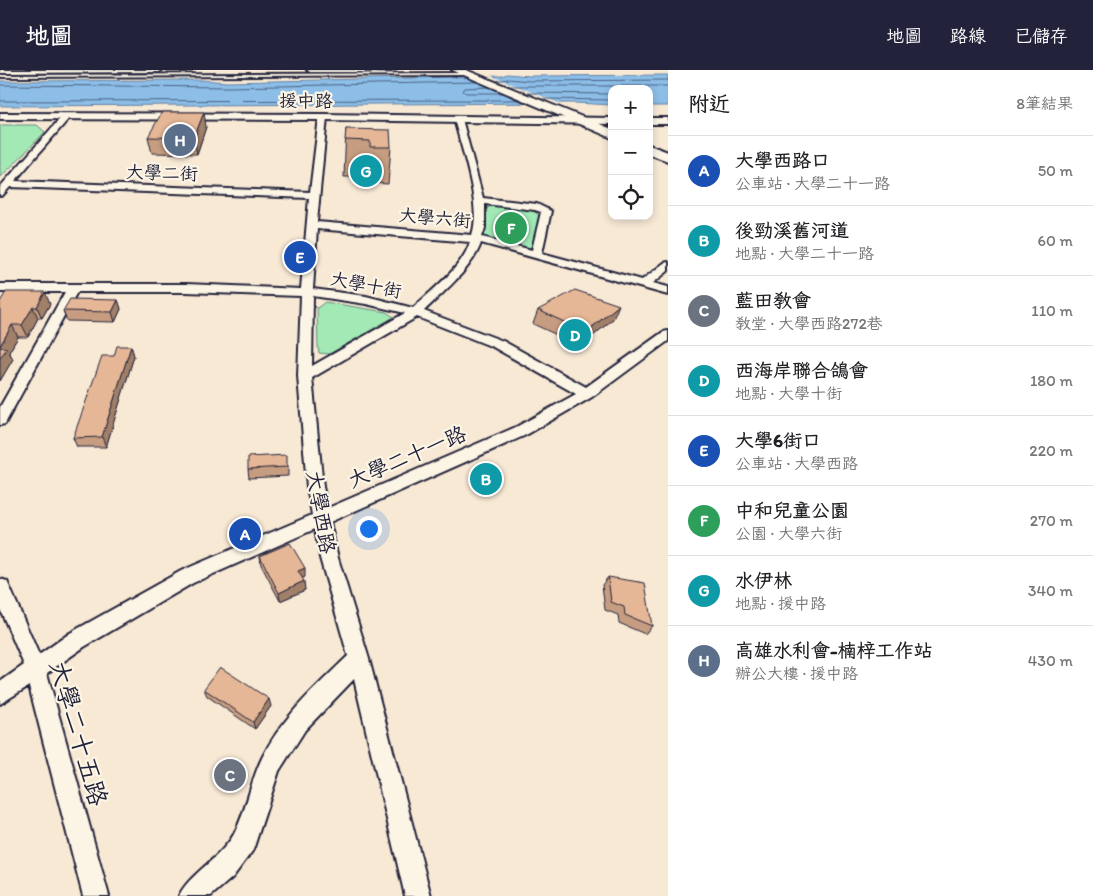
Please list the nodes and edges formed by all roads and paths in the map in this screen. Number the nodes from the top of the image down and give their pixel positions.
1 (102, 70) edge
2 (132, 70) edge
3 (158, 70) edge
4 (310, 70) edge
5 (378, 70) edge
6 (464, 71) edge
7 (0, 72) edge
8 (0, 76) edge
9 (0, 116) edge
10 (65, 119) junction
11 (323, 120) junction
12 (579, 121) junction
13 (653, 121) edge
14 (668, 121) edge
15 (0, 122) edge
16 (459, 122) junction
17 (594, 124) junction
18 (608, 126) edge
19 (653, 126) edge
20 (668, 126) edge
21 (653, 144) edge
22 (668, 150) edge
23 (653, 151) edge
24 (668, 157) edge
25 (9, 184) junction
26 (0, 193) edge
27 (314, 195) junction
28 (479, 200) junction
29 (312, 225) junction
30 (477, 240) junction
31 (536, 255) junction
32 (668, 266) edge
33 (644, 284) junction
34 (4, 288) edge
35 (73, 288) junction
36 (668, 291) edge
37 (307, 293) junction
38 (0, 300) edge
39 (416, 312) junction
40 (668, 335) edge
41 (305, 376) junction
42 (587, 394) junction
43 (0, 420) edge
44 (320, 518) junction
45 (0, 587) edge
46 (359, 659) junction
47 (35, 668) junction
48 (0, 694) edge
49 (96, 896) edge
50 (192, 896) edge
51 (418, 896) edge

1 - 2 street
1 - 7 street
2 - 3 street
4 - 5 street
6 - 8 street
6 - 12 main road
6 - 17 main road
9 - 10 street, 援中路
10 - 11 street, 援中路
10 - 15 street, 援中路
10 - 25 street
11 - 16 street, 援中路
11 - 27 street, 大學西路
12 - 16 street, 援中路
12 - 17 main road
13 - 14 street
16 - 17 street, 援中路
16 - 28 street
17 - 18 main road
19 - 20 street
21 - 22 main road
23 - 24 main road
25 - 26 street
25 - 27 street, 大學二街
27 - 29 street, 大學西路
28 - 30 street
28 - 31 street
29 - 30 street, 大學六街
29 - 37 street, 大學西路
30 - 31 street, 大學六街
30 - 39 street
31 - 33 street, 大學六街
32 - 33 street
33 - 36 street, 大學六街
34 - 35 street, 大學十街
34 - 38 street
35 - 37 street, 大學十街
35 - 43 street
37 - 39 street, 大學十街
37 - 41 street, 大學西路
39 - 41 street
39 - 42 street, 大學十街
40 - 42 street, 大學二十一路
41 - 44 street, 大學西路
42 - 44 street, 大學二十一路
44 - 46 street, 大學西路
44 - 47 street, 大學二十一路
45 - 47 street, 大學二十五路
46 - 50 street
46 - 51 street, 大學西路
47 - 48 street, 大學二十一路
47 - 49 street, 大學二十五路

